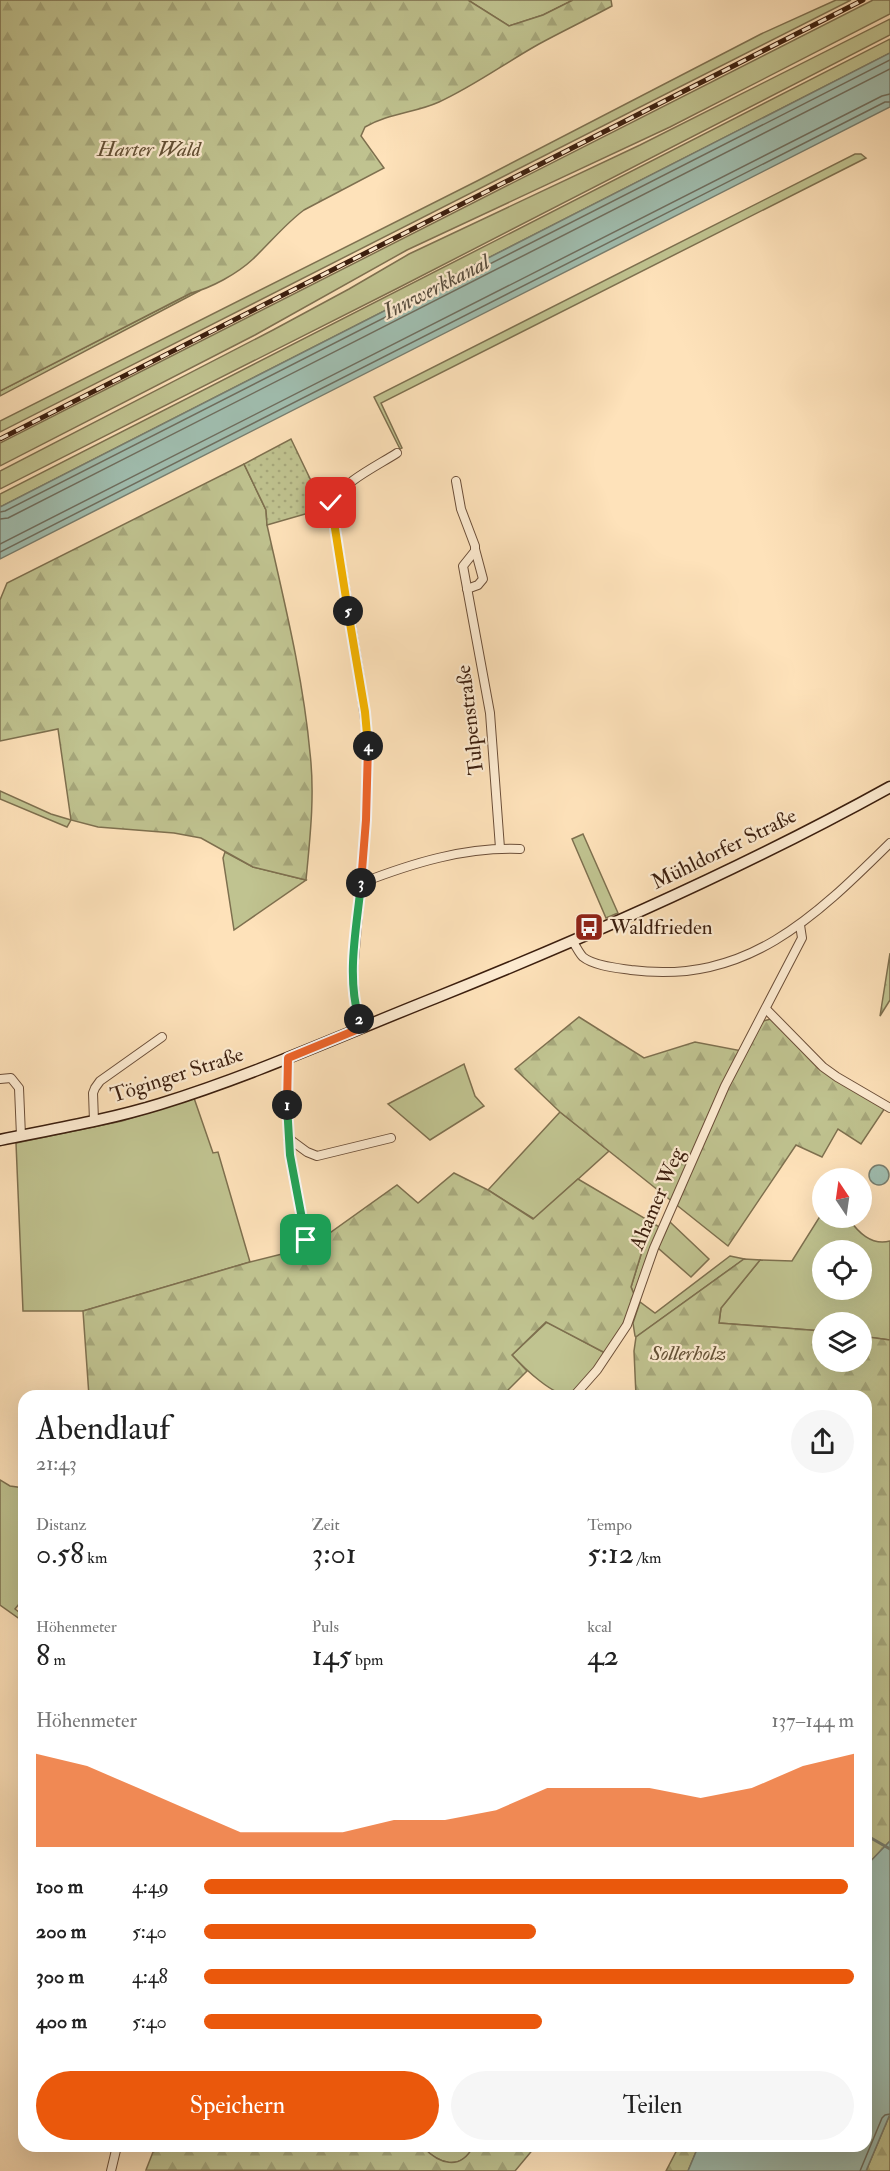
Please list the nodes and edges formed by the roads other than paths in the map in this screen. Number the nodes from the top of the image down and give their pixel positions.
1 (397, 453) dead end
2 (456, 481) dead end
3 (476, 549) junction
4 (467, 588) junction
5 (890, 787) edge
6 (890, 843) edge
7 (500, 848) junction
8 (520, 849) dead end
9 (361, 883) junction
10 (800, 925) junction
11 (573, 942) junction
12 (766, 1009) junction
13 (361, 1028) junction
14 (162, 1037) dead end
15 (288, 1058) junction
16 (271, 1064) joint
17 (0, 1079) edge
18 (890, 1108) edge
19 (94, 1121) junction
20 (21, 1136) junction
21 (288, 1138) junction
22 (391, 1138) dead end
23 (0, 1140) edge
24 (306, 1240) dead end
25 (579, 1390) edge
26 (116, 2152) edge
27 (111, 2171) edge

1 - 9 street
2 - 3 street
3 - 4 street, Tulpenstraße
3 - 4 street
4 - 7 street, Tulpenstraße
5 - 11 street, Mühldorfer Straße
6 - 10 street
7 - 8 street
7 - 9 street
9 - 13 street
10 - 11 street
10 - 12 street, Ahamer Weg
11 - 13 street, Mühldorfer Straße
12 - 18 street
12 - 25 street, Ahamer Weg
13 - 15 street, Mühldorfer Straße
14 - 19 street, Töginger Straße
15 - 16 street, Mühldorfer Straße
15 - 21 street
16 - 19 street, Töginger Straße
17 - 20 street
19 - 20 street, Töginger Straße
20 - 23 street, Töginger Straße
21 - 22 street
21 - 24 street
26 - 27 street

